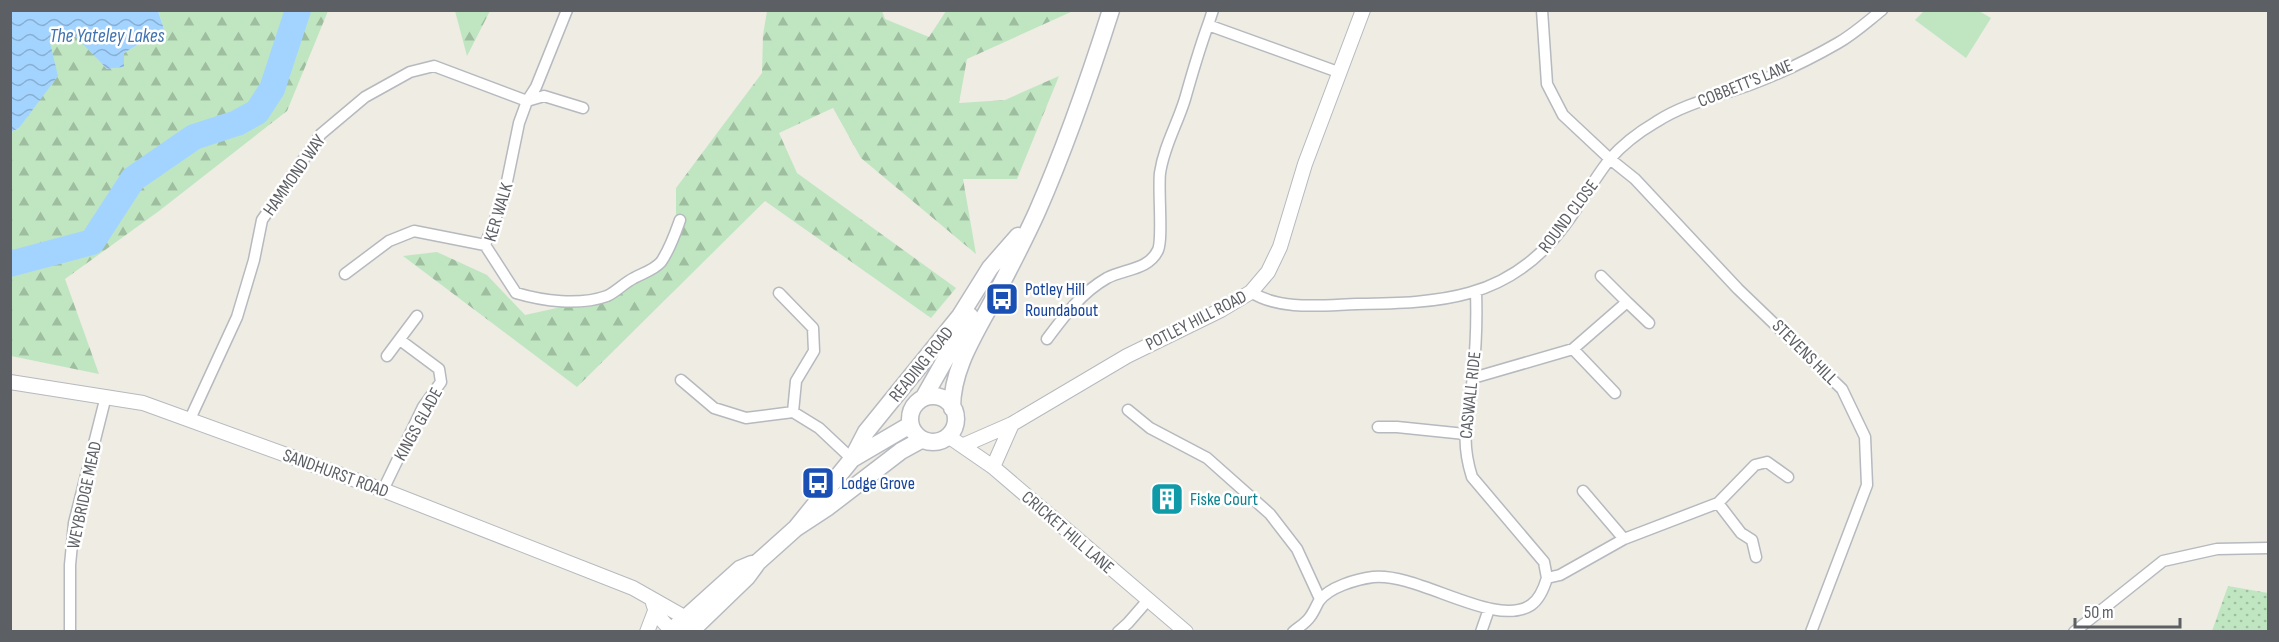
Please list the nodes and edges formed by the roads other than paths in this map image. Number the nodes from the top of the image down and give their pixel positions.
1 (567, 10) edge
2 (1111, 10) edge
3 (1213, 10) edge
4 (1363, 10) edge
5 (1542, 10) edge
6 (1882, 10) edge
7 (1208, 25) junction
8 (1338, 72) junction
9 (527, 101) junction
10 (583, 108) dead end
11 (1610, 159) junction
12 (1036, 214) junction
13 (680, 220) dead end
14 (485, 245) junction
15 (990, 268) junction
16 (345, 274) dead end
17 (1601, 276) dead end
18 (1251, 292) junction
19 (1476, 292) junction
20 (779, 293) dead end
21 (1627, 302) junction
22 (417, 316) dead end
23 (1649, 322) dead end
24 (1047, 339) dead end
25 (400, 340) junction
26 (1574, 349) junction
27 (387, 356) dead end
28 (1473, 378) junction
29 (681, 380) dead end
30 (10, 382) edge
31 (1615, 393) dead end
32 (106, 396) junction
33 (924, 397) junction
34 (952, 408) junction
35 (1128, 410) dead end
36 (794, 412) junction
37 (190, 420) junction
38 (1012, 424) junction
39 (910, 425) junction
40 (1378, 427) dead end
41 (1465, 434) junction
42 (948, 436) junction
43 (921, 440) junction
44 (964, 445) junction
45 (852, 459) junction
46 (993, 467) junction
47 (1788, 477) dead end
48 (383, 490) junction
49 (1583, 491) dead end
50 (1718, 504) junction
51 (796, 528) junction
52 (1624, 539) junction
53 (2268, 548) edge
54 (1756, 557) dead end
55 (1547, 578) junction
56 (1320, 599) junction
57 (1148, 600) junction
58 (653, 605) junction
59 (1489, 609) junction
60 (691, 625) edge
61 (672, 631) edge
62 (70, 632) edge
63 (647, 632) edge
64 (1118, 632) edge
65 (1186, 632) edge
66 (1293, 632) edge
67 (1481, 632) edge
68 (1811, 632) edge
69 (2074, 632) edge

1 - 9 street, KER WALK
2 - 12 main road, READING ROAD
3 - 7 street
4 - 8 street, POTLEY HILL ROAD
5 - 11 street
6 - 11 street, COBBETT'S LANE
7 - 8 street
7 - 24 street
8 - 18 street, POTLEY HILL ROAD
9 - 10 street, HAMMOND WAY
9 - 14 street, KER WALK
9 - 37 street, HAMMOND WAY
11 - 19 street, ROUND CLOSE
11 - 68 street, STEVENS HILL
12 - 15 main road, READING ROAD
12 - 34 main road, READING ROAD
13 - 14 street, KER WALK
14 - 16 street
15 - 33 main road, READING ROAD
15 - 45 main road, READING ROAD
17 - 21 street
18 - 19 street, ROUND CLOSE
18 - 38 street, POTLEY HILL ROAD
19 - 28 street, CASWALL RIDE
20 - 36 street
21 - 23 street
21 - 26 street
22 - 25 street
25 - 27 street
25 - 48 street, KINGS GLADE
26 - 28 street
26 - 31 street
28 - 41 street, CASWALL RIDE
29 - 36 street
30 - 32 street, SANDHURST ROAD
32 - 37 street, SANDHURST ROAD
32 - 62 street, WEYBRIDGE MEAD
33 - 34 main road, READING ROAD
33 - 39 main road, READING ROAD
34 - 42 main road, READING ROAD
35 - 56 street
36 - 45 street
37 - 48 street, SANDHURST ROAD
38 - 44 street, POTLEY HILL ROAD
38 - 46 street
39 - 43 main road, READING ROAD
39 - 45 main road, READING ROAD
40 - 41 street
41 - 55 street, CASWALL RIDE
42 - 43 main road, READING ROAD
42 - 44 street, CRICKET HILL LANE
43 - 51 main road, READING ROAD
44 - 46 street, CRICKET HILL LANE
45 - 51 main road, READING ROAD
46 - 57 street, CRICKET HILL LANE
47 - 50 street
48 - 58 street, SANDHURST ROAD
49 - 52 street
50 - 52 street
50 - 54 street
51 - 60 main road, READING ROAD
52 - 55 street
53 - 69 street
55 - 59 street
56 - 59 street
56 - 66 street
57 - 64 street
57 - 65 street, CRICKET HILL LANE
58 - 60 street, SANDHURST ROAD
58 - 61 street, SANDHURST ROAD
58 - 63 street
59 - 67 street
60 - 61 main road, READING ROAD

